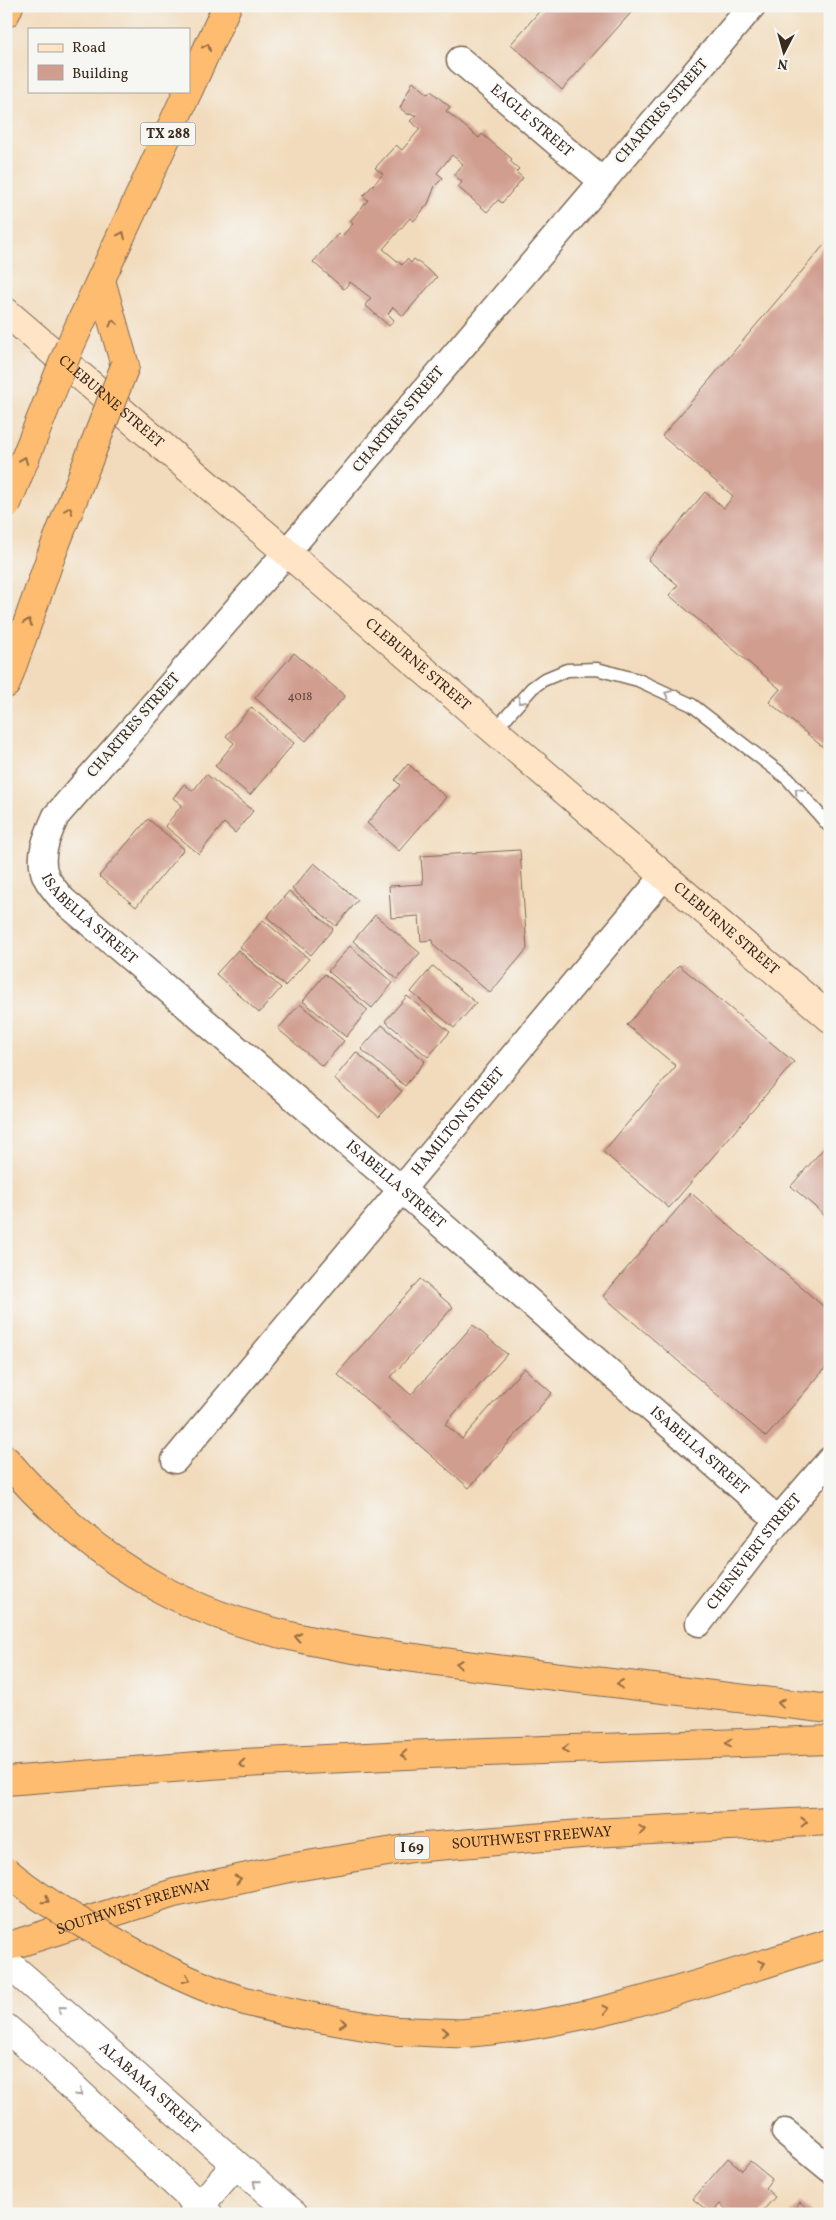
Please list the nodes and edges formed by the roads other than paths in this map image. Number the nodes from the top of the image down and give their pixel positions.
1 (9, 6) edge
2 (227, 6) edge
3 (752, 6) edge
4 (6, 13) edge
5 (460, 60) dead end
6 (190, 86) edge
7 (187, 92) edge
8 (602, 181) junction
9 (101, 280) junction
10 (6, 312) edge
11 (6, 506) edge
12 (286, 553) junction
13 (6, 684) edge
14 (494, 730) junction
15 (830, 827) edge
16 (48, 834) joint
17 (664, 876) junction
18 (830, 1018) edge
19 (401, 1190) junction
20 (6, 1460) edge
21 (175, 1460) dead end
22 (830, 1460) edge
23 (778, 1520) junction
24 (699, 1623) dead end
25 (830, 1708) edge
26 (830, 1740) edge
27 (6, 1781) edge
28 (830, 1821) edge
29 (6, 1871) edge
30 (830, 1943) edge
31 (6, 1947) edge
32 (6, 1962) edge
33 (6, 2028) edge
34 (785, 2132) dead end
35 (235, 2165) junction
36 (830, 2169) edge
37 (200, 2211) edge
38 (294, 2214) edge

1 - 4 highway
6 -> 2 highway, TX 288
3 - 8 street, CHARTRES STREET
5 - 8 street, EAGLE STREET
9 -> 7 highway, TX 288
8 - 12 street, CHARTRES STREET
11 -> 9 highway, bridge
13 -> 9 highway, bridge
10 - 12 main road, CLEBURNE STREET
12 - 14 main road, CLEBURNE STREET
12 - 16 street, CHARTRES STREET
15 -> 14 lane
14 - 17 main road, CLEBURNE STREET
16 - 19 street, ISABELLA STREET
17 - 18 main road, CLEBURNE STREET
17 - 19 street, HAMILTON STREET
19 - 21 street, HAMILTON STREET
19 - 23 street, ISABELLA STREET
25 -> 20 highway
22 - 23 street, CHENEVERT STREET
23 - 24 street, CHENEVERT STREET
26 -> 27 highway
31 -> 28 highway, SOUTHWEST FREEWAY / I 69
29 -> 30 highway, bridge
35 -> 32 street, ALABAMA STREET
33 -> 37 street
34 - 36 street
35 - 37 street
38 -> 35 street, ALABAMA STREET

